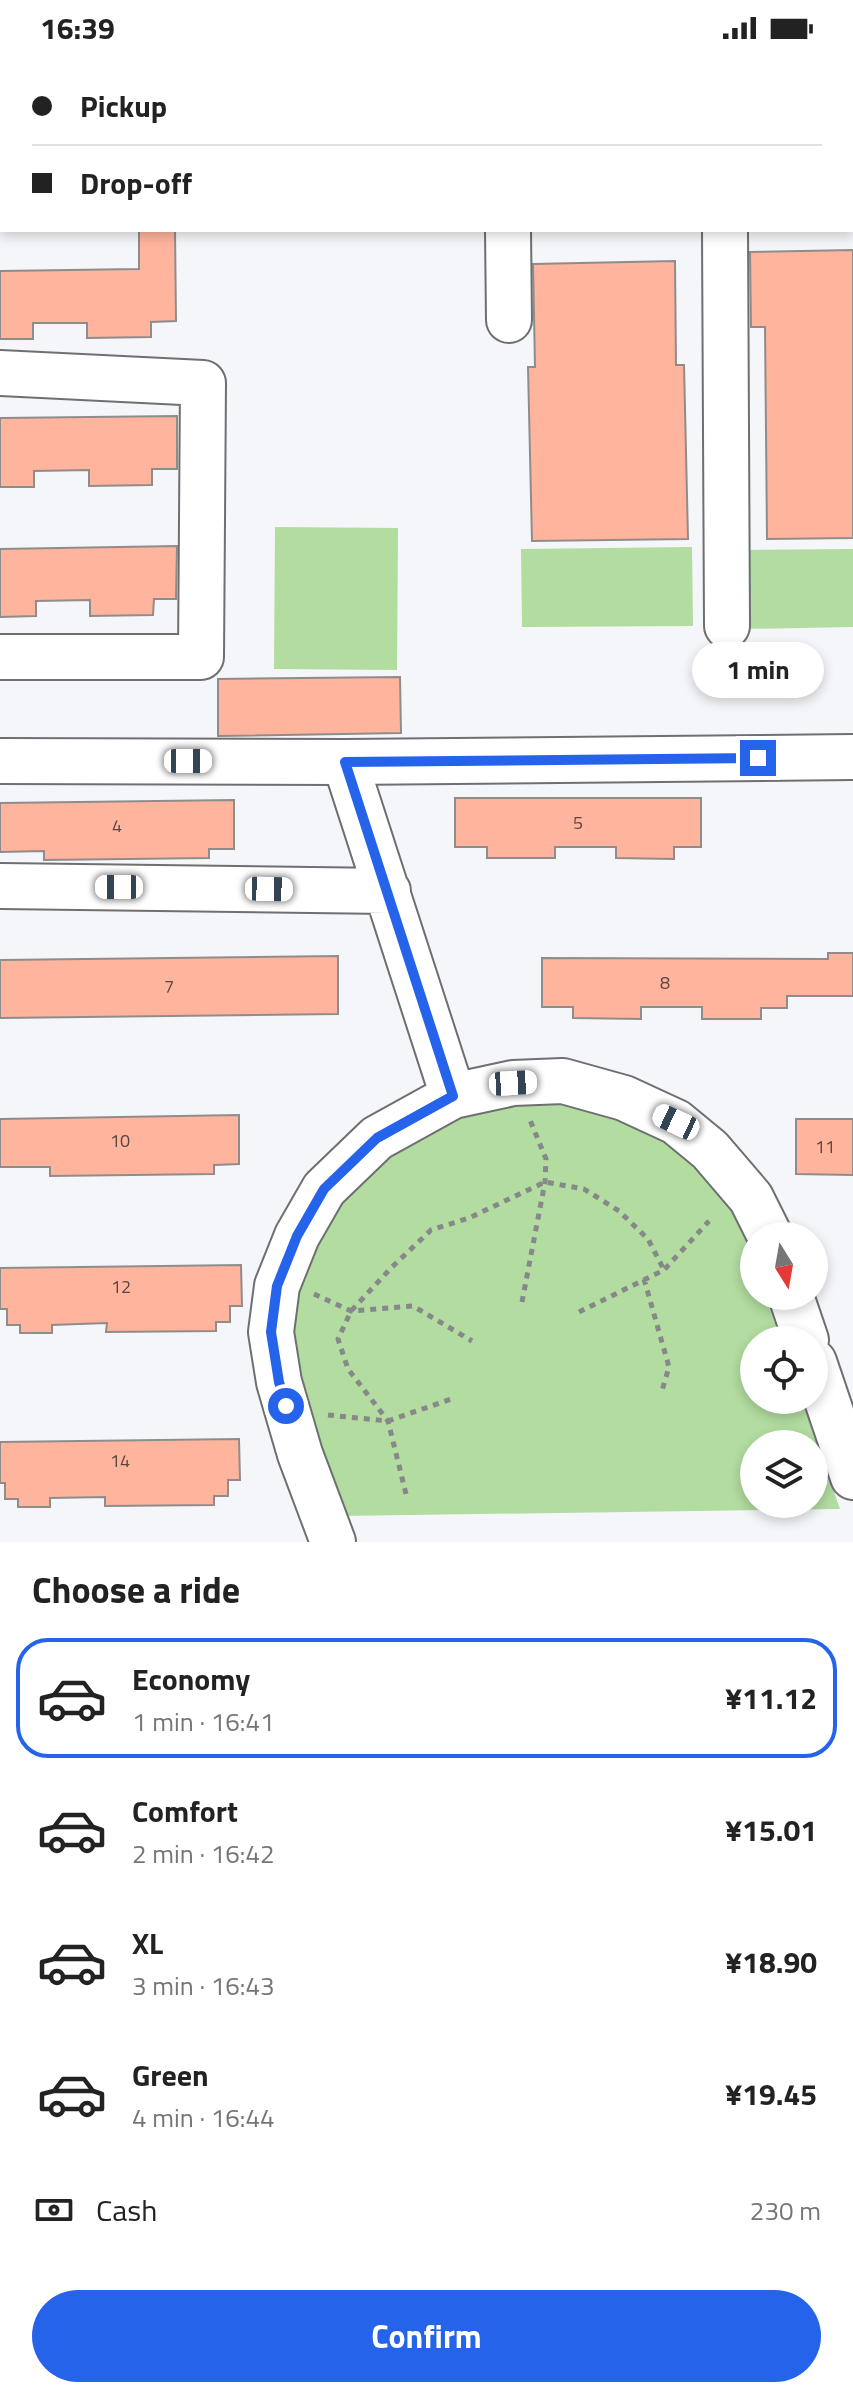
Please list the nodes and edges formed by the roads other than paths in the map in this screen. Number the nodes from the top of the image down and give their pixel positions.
1 (508, 232) edge
2 (725, 232) edge
3 (509, 320) dead end
4 (0, 373) edge
5 (727, 626) dead end
6 (0, 657) edge
7 (853, 757) edge
8 (0, 761) edge
9 (345, 762) junction
10 (0, 886) edge
11 (388, 891) junction
12 (453, 1096) junction
13 (763, 1222) edge
14 (828, 1390) edge
15 (843, 1420) edge
16 (853, 1477) edge
17 (333, 1542) edge

1 - 3 street
2 - 5 street
4 - 6 street
7 - 9 street
8 - 9 street
9 - 11 street
10 - 11 street
11 - 12 street
12 - 13 street
12 - 17 street
14 - 15 street
15 - 16 street

